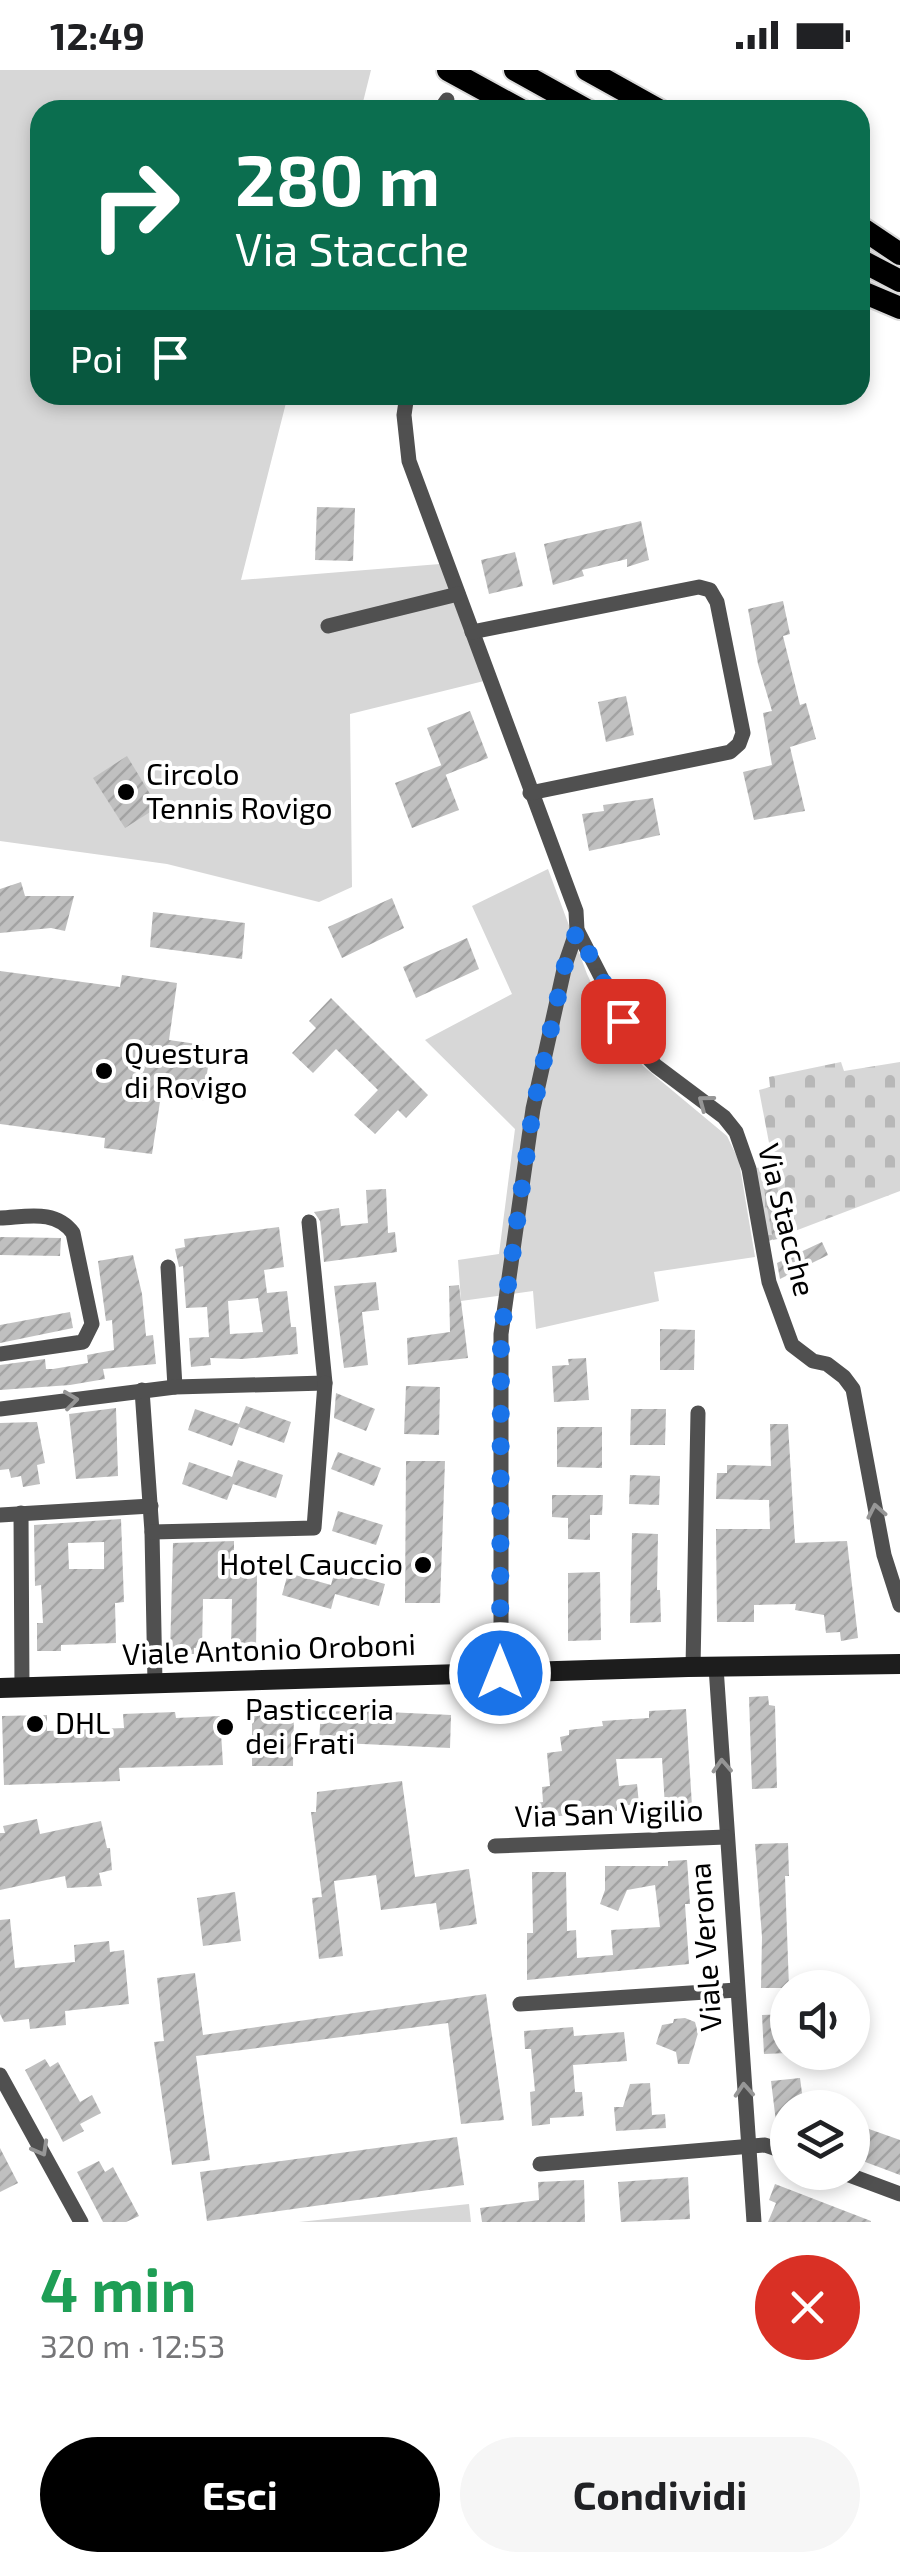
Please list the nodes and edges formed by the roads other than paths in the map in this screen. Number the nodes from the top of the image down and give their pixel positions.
1 (448, 70) edge
2 (515, 70) edge
3 (587, 70) edge
4 (503, 100) edge
5 (569, 100) edge
6 (641, 100) edge
7 (870, 234) edge
8 (900, 254) edge
9 (870, 266) edge
10 (900, 282) edge
11 (870, 295) edge
12 (900, 308) edge
13 (406, 405) edge
14 (458, 594) junction
15 (328, 626) dead end
16 (472, 632) junction
17 (530, 793) junction
18 (577, 930) junction
19 (0, 1218) edge
20 (308, 1222) dead end
21 (168, 1267) dead end
22 (0, 1354) edge
23 (325, 1383) junction
24 (175, 1386) junction
25 (142, 1390) junction
26 (0, 1409) edge
27 (698, 1413) dead end
28 (151, 1506) junction
29 (21, 1513) junction
30 (0, 1515) edge
31 (152, 1532) junction
32 (900, 1605) edge
33 (900, 1664) edge
34 (693, 1667) junction
35 (716, 1668) junction
36 (500, 1673) junction
37 (155, 1683) junction
38 (0, 1688) edge
39 (22, 1688) junction
40 (726, 1837) junction
41 (495, 1846) dead end
42 (737, 1990) junction
43 (520, 2004) dead end
44 (0, 2075) edge
45 (749, 2147) junction
46 (770, 2147) edge
47 (540, 2164) dead end
48 (870, 2183) edge
49 (900, 2194) edge
50 (81, 2222) edge
51 (754, 2222) edge

1 - 4 main road
2 - 5 main road
3 - 6 main road
7 - 8 main road
9 - 10 main road
11 - 12 main road
13 - 14 street, Via Stacche
14 - 15 street
14 - 16 street, Via Stacche
16 - 17 street, Via Stacche
16 - 17 street
17 - 18 street, Via Stacche
32 -> 18 street, Via Stacche
18 - 36 street
19 - 22 street
20 - 23 street
21 - 24 street
23 - 24 street
23 - 31 street
24 - 25 street
26 -> 25 street
25 - 28 street
27 - 34 street
28 - 29 street
28 - 31 street
29 - 30 street
29 - 39 street
31 - 37 street
33 - 35 street, Viale Antonio Oroboni
34 - 35 street, Viale Antonio Oroboni
34 - 36 street, Viale Antonio Oroboni
40 -> 35 street, Viale Verona
36 - 37 street, Viale Antonio Oroboni
37 - 39 street, Viale Antonio Oroboni
38 - 39 street, Viale Antonio Oroboni
40 - 41 street, Via San Vigilio
40 - 42 street, Viale Verona
42 - 43 street
45 -> 42 street, Viale Verona
44 -> 50 street
45 - 46 street
45 - 47 street
45 - 51 street, Viale Verona
48 - 49 street

